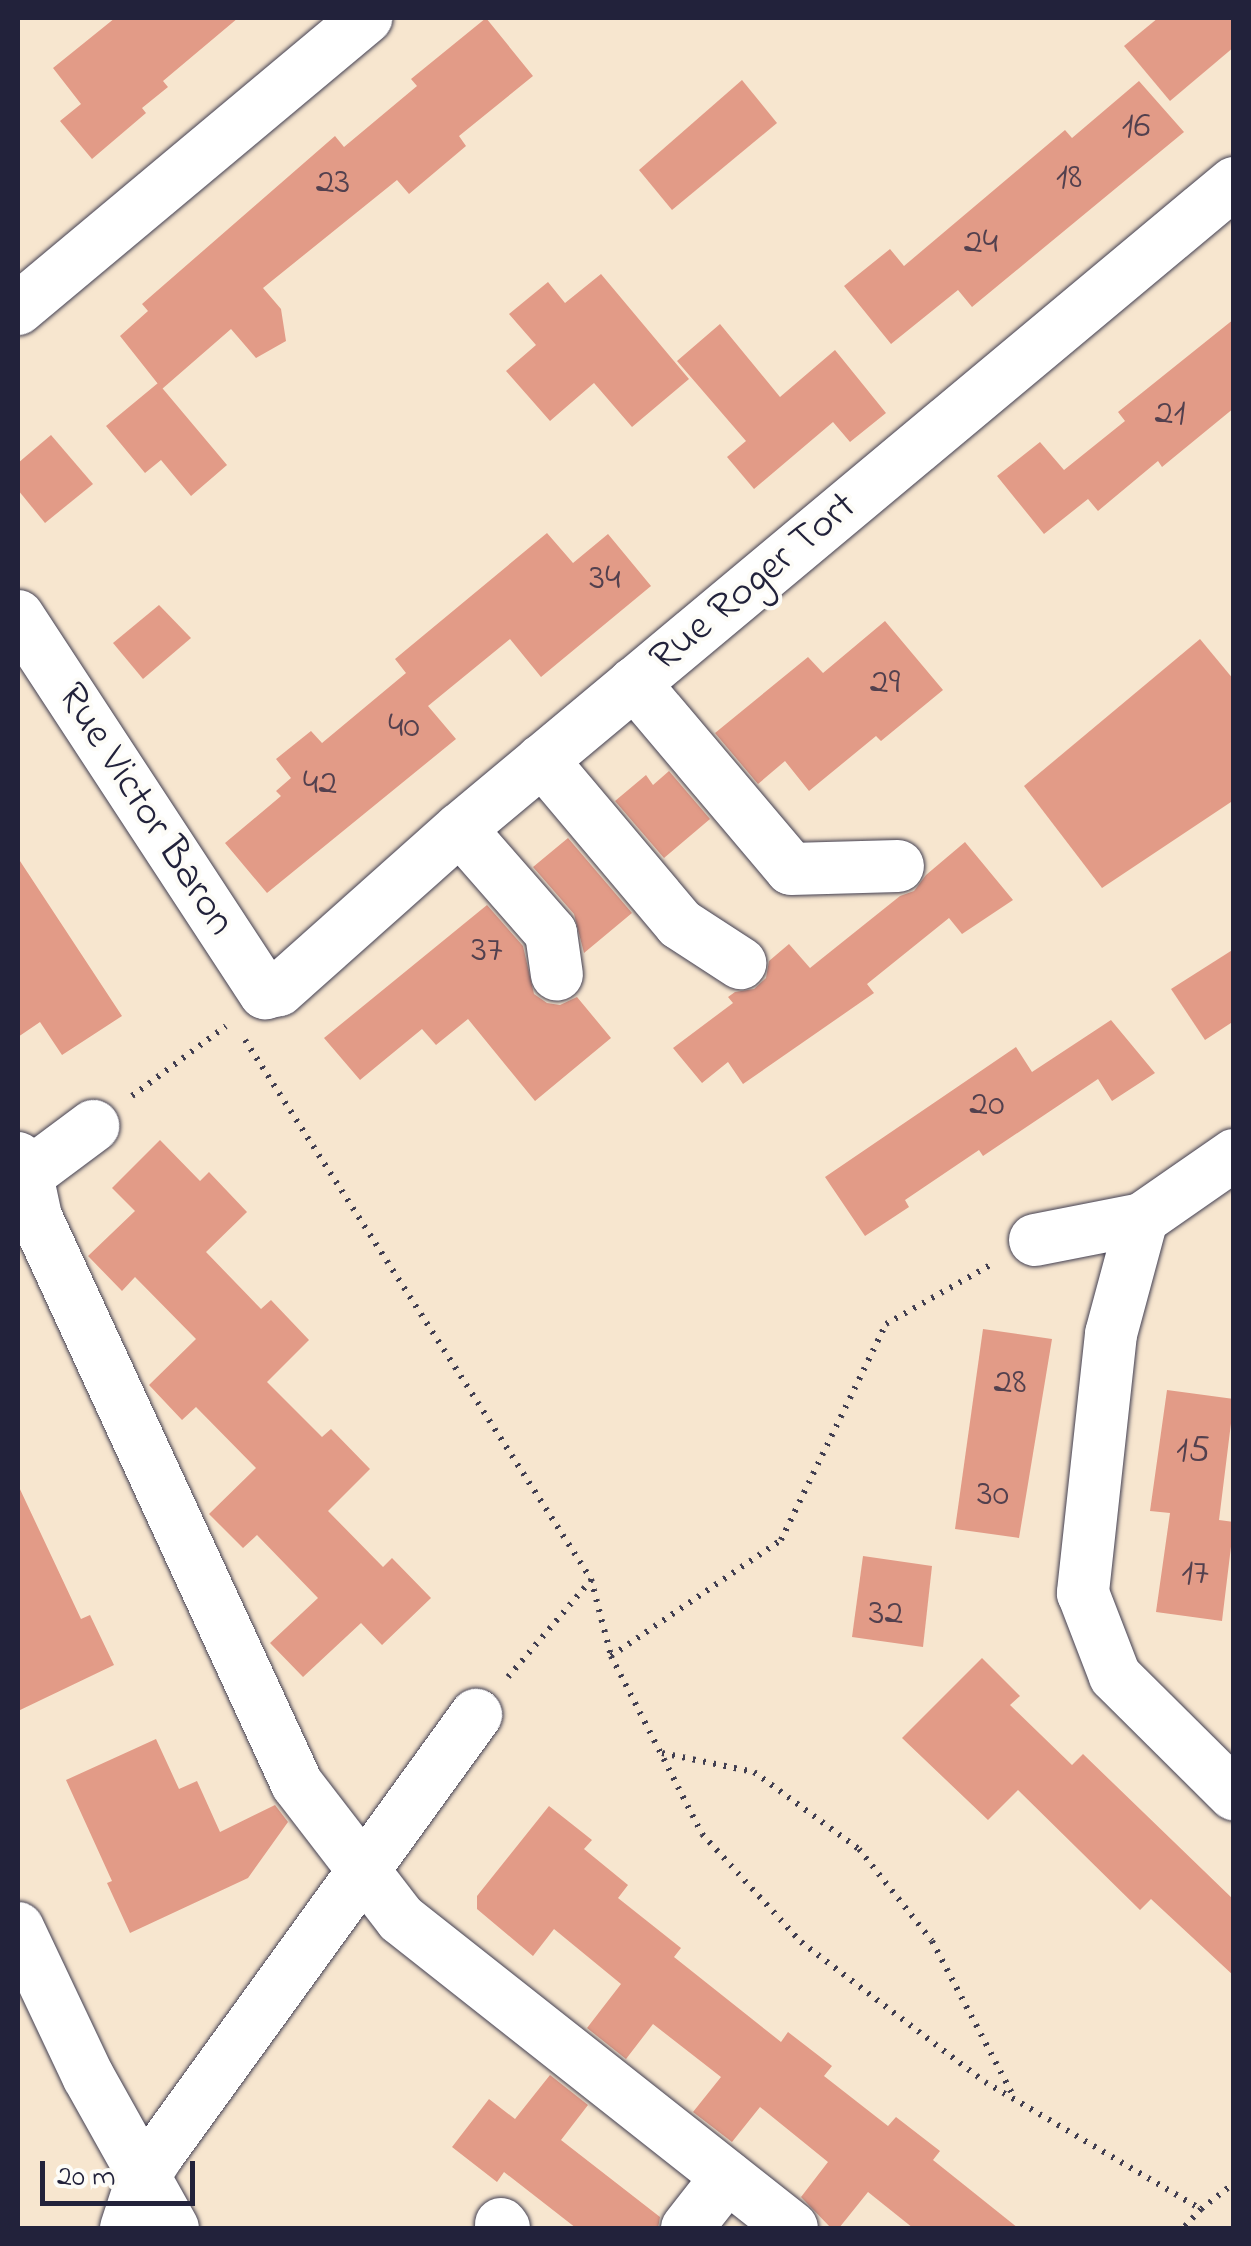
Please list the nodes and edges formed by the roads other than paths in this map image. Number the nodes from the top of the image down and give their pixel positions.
1 (366, 18) edge
2 (1234, 183) edge
3 (18, 309) edge
4 (18, 616) edge
5 (634, 683) junction
6 (542, 760) junction
7 (460, 828) junction
8 (898, 866) dead end
9 (740, 963) dead end
10 (557, 975) dead end
11 (280, 990) joint
12 (93, 1126) road end
13 (1234, 1155) edge
14 (21, 1172) edge
15 (1142, 1219) junction
16 (1035, 1240) road end
17 (476, 1715) road end
18 (1234, 1794) edge
19 (365, 1868) junction
20 (18, 1928) edge
21 (727, 2177) junction
22 (142, 2180) junction
23 (126, 2228) edge
24 (173, 2228) edge
25 (687, 2228) edge
26 (792, 2228) edge

1 - 3 street
2 - 5 street, Rue Roger Tort
4 - 11 street, Rue Victor Baron
5 - 6 street, Rue Roger Tort
5 - 8 street
6 - 7 street, Rue Roger Tort
6 - 9 street
7 - 10 street
7 - 11 street, Rue Roger Tort
12 - 14 street
13 - 15 street
14 - 19 street
15 - 16 street
15 - 18 street
17 - 19 street
19 - 21 street
19 - 22 street
20 - 22 street
21 - 25 street
21 - 26 street
22 - 23 street
22 - 24 street

